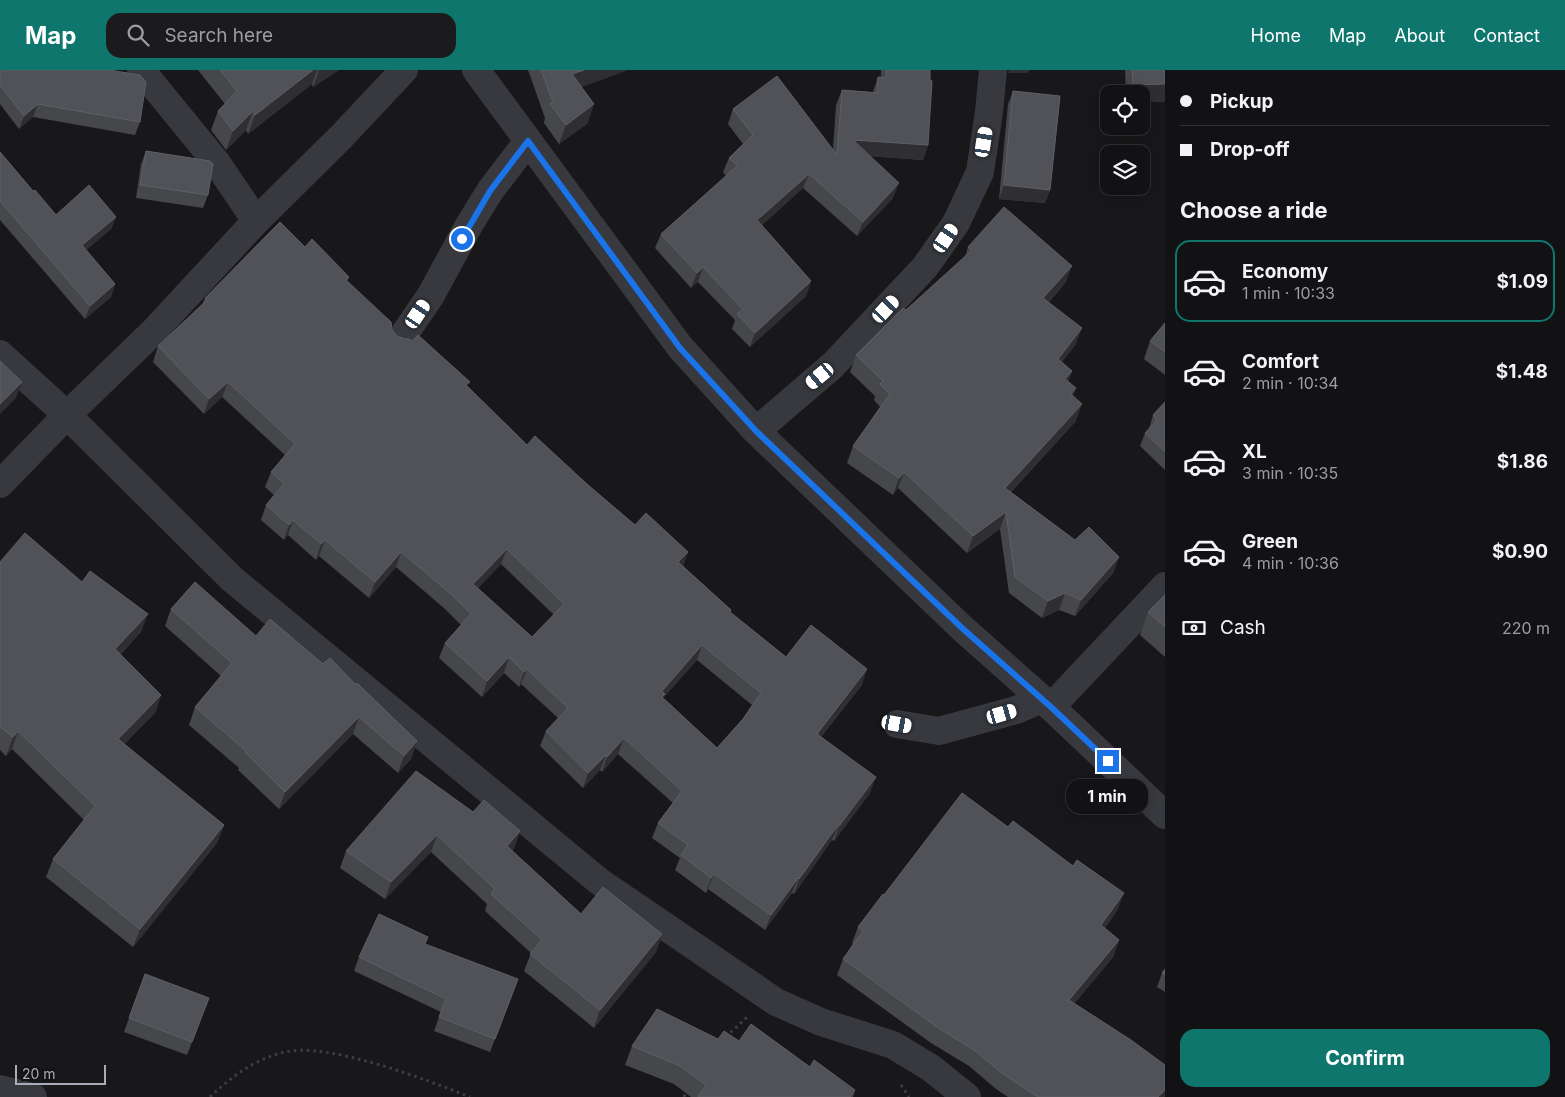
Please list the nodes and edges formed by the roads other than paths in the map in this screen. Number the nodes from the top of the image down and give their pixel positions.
1 (141, 70) edge
2 (404, 70) edge
3 (476, 70) edge
4 (993, 70) edge
5 (528, 141) junction
6 (256, 221) junction
7 (401, 339) edge
8 (0, 354) edge
9 (67, 415) junction
10 (756, 431) junction
11 (0, 484) edge
12 (1165, 586) edge
13 (1046, 703) junction
14 (897, 724) dead end
15 (1165, 815) edge
16 (0, 1089) edge
17 (33, 1097) edge
18 (967, 1097) edge

1 - 6 street
2 - 6 street
3 - 5 street
4 - 10 street
5 - 7 street
5 - 10 street
6 - 9 street
8 - 9 street
9 - 11 street
9 - 18 street
10 - 13 street
12 - 13 street
13 - 14 street
13 - 15 street
16 - 17 street

